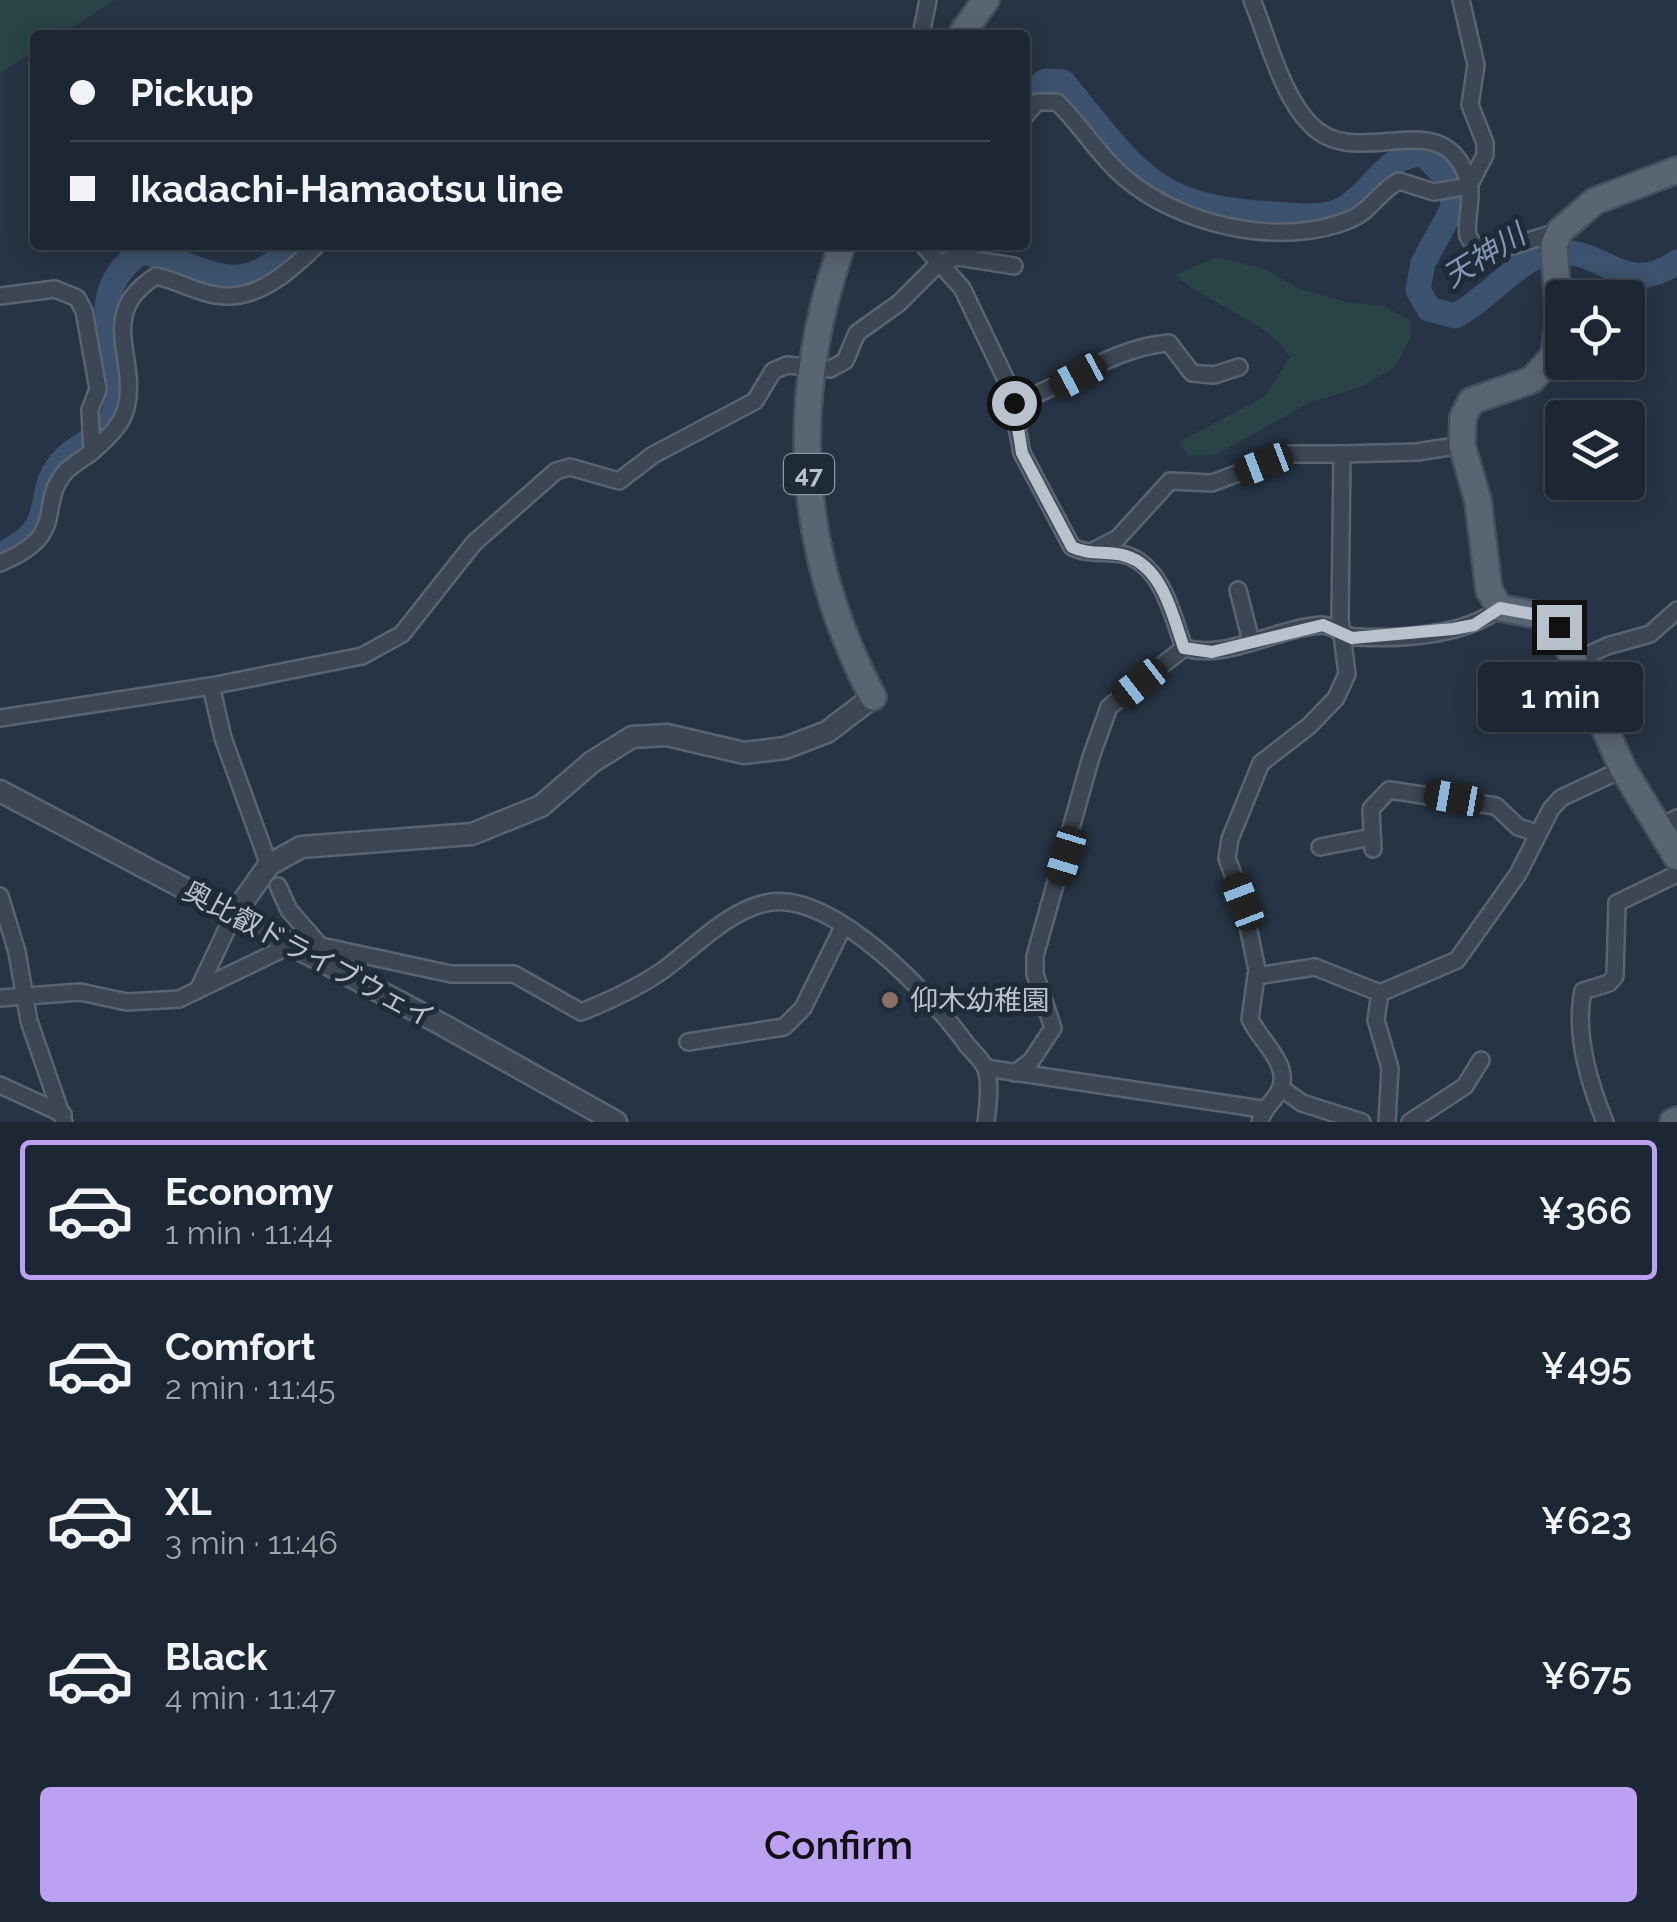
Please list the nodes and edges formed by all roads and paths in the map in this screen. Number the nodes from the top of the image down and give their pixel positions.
1 (928, 0) edge
2 (986, 0) edge
3 (1252, 0) edge
4 (1461, 0) edge
5 (922, 30) edge
6 (965, 30) edge
7 (1030, 110) edge
8 (1677, 170) edge
9 (1465, 188) junction
10 (1557, 237) junction
11 (310, 250) edge
12 (840, 250) edge
13 (926, 250) edge
14 (938, 263) junction
15 (1014, 266) dead end
16 (0, 296) edge
17 (106, 349) junction
18 (1239, 367) dead end
19 (808, 368) junction
20 (1014, 403) junction
21 (1462, 444) junction
22 (92, 452) junction
23 (1342, 454) junction
24 (1084, 553) junction
25 (0, 563) edge
26 (1238, 590) dead end
27 (1500, 608) junction
28 (1677, 610) edge
29 (1342, 634) junction
30 (1251, 640) junction
31 (1184, 648) junction
32 (1575, 662) junction
33 (211, 686) junction
34 (873, 696) joint
35 (0, 718) edge
36 (1623, 768) junction
37 (0, 791) edge
38 (1668, 823) edge
39 (1537, 833) junction
40 (1320, 847) dead end
41 (1677, 857) edge
42 (270, 865) junction
43 (1677, 874) edge
44 (278, 886) dead end
45 (0, 896) edge
46 (234, 914) junction
47 (843, 926) junction
48 (291, 944) junction
49 (318, 952) junction
50 (1256, 976) junction
51 (198, 990) junction
52 (1380, 993) junction
53 (0, 998) edge
54 (25, 998) junction
55 (688, 1042) dead end
56 (1481, 1060) dead end
57 (986, 1068) junction
58 (1015, 1072) junction
59 (0, 1086) edge
60 (1281, 1088) junction
61 (1261, 1116) edge
62 (63, 1118) edge
63 (616, 1122) edge
64 (986, 1122) edge
65 (1362, 1122) edge
66 (1387, 1122) edge
67 (1410, 1122) edge
68 (1606, 1122) edge

1 - 5 street
2 - 6 main road
3 - 9 street
4 - 9 street
7 - 9 street
8 - 10 main road
9 - 10 street
10 - 21 main road
11 - 17 street
12 - 19 main road, 47
13 - 14 street
14 - 15 street
14 - 19 street
14 - 20 street
16 - 17 street
17 - 22 street
17 - 22 street
18 - 20 street
19 - 33 street
19 - 34 main road, 47
20 - 24 street
21 - 23 street
21 - 27 main road
22 - 25 street
23 - 24 street
23 - 29 street
24 - 31 street
26 - 30 street
27 - 29 street
27 - 32 main road
28 - 32 street
29 - 30 street
29 - 50 street
30 - 31 street
31 - 58 street
32 - 36 main road
33 - 35 street
33 - 42 street
34 - 42 street
36 - 38 main road
36 - 39 street
37 - 46 street, 奥比叡ドライブウェイ
38 - 41 main road
39 - 40 street
39 - 52 street
42 - 46 street
43 - 68 street
44 - 49 street
45 - 54 street
46 - 48 street, 奥比叡ドライブウェイ
46 - 51 street
47 - 49 street
47 - 55 street
47 - 57 street
48 - 49 street, 奥比叡ドライブウェイ
48 - 51 street
49 - 63 street, 奥比叡ドライブウェイ
50 - 52 street
50 - 60 street
51 - 54 street
52 - 66 street
53 - 54 street
54 - 62 street
56 - 67 street
57 - 58 street
57 - 64 street
58 - 61 street
59 - 62 street
60 - 61 street
60 - 65 street

